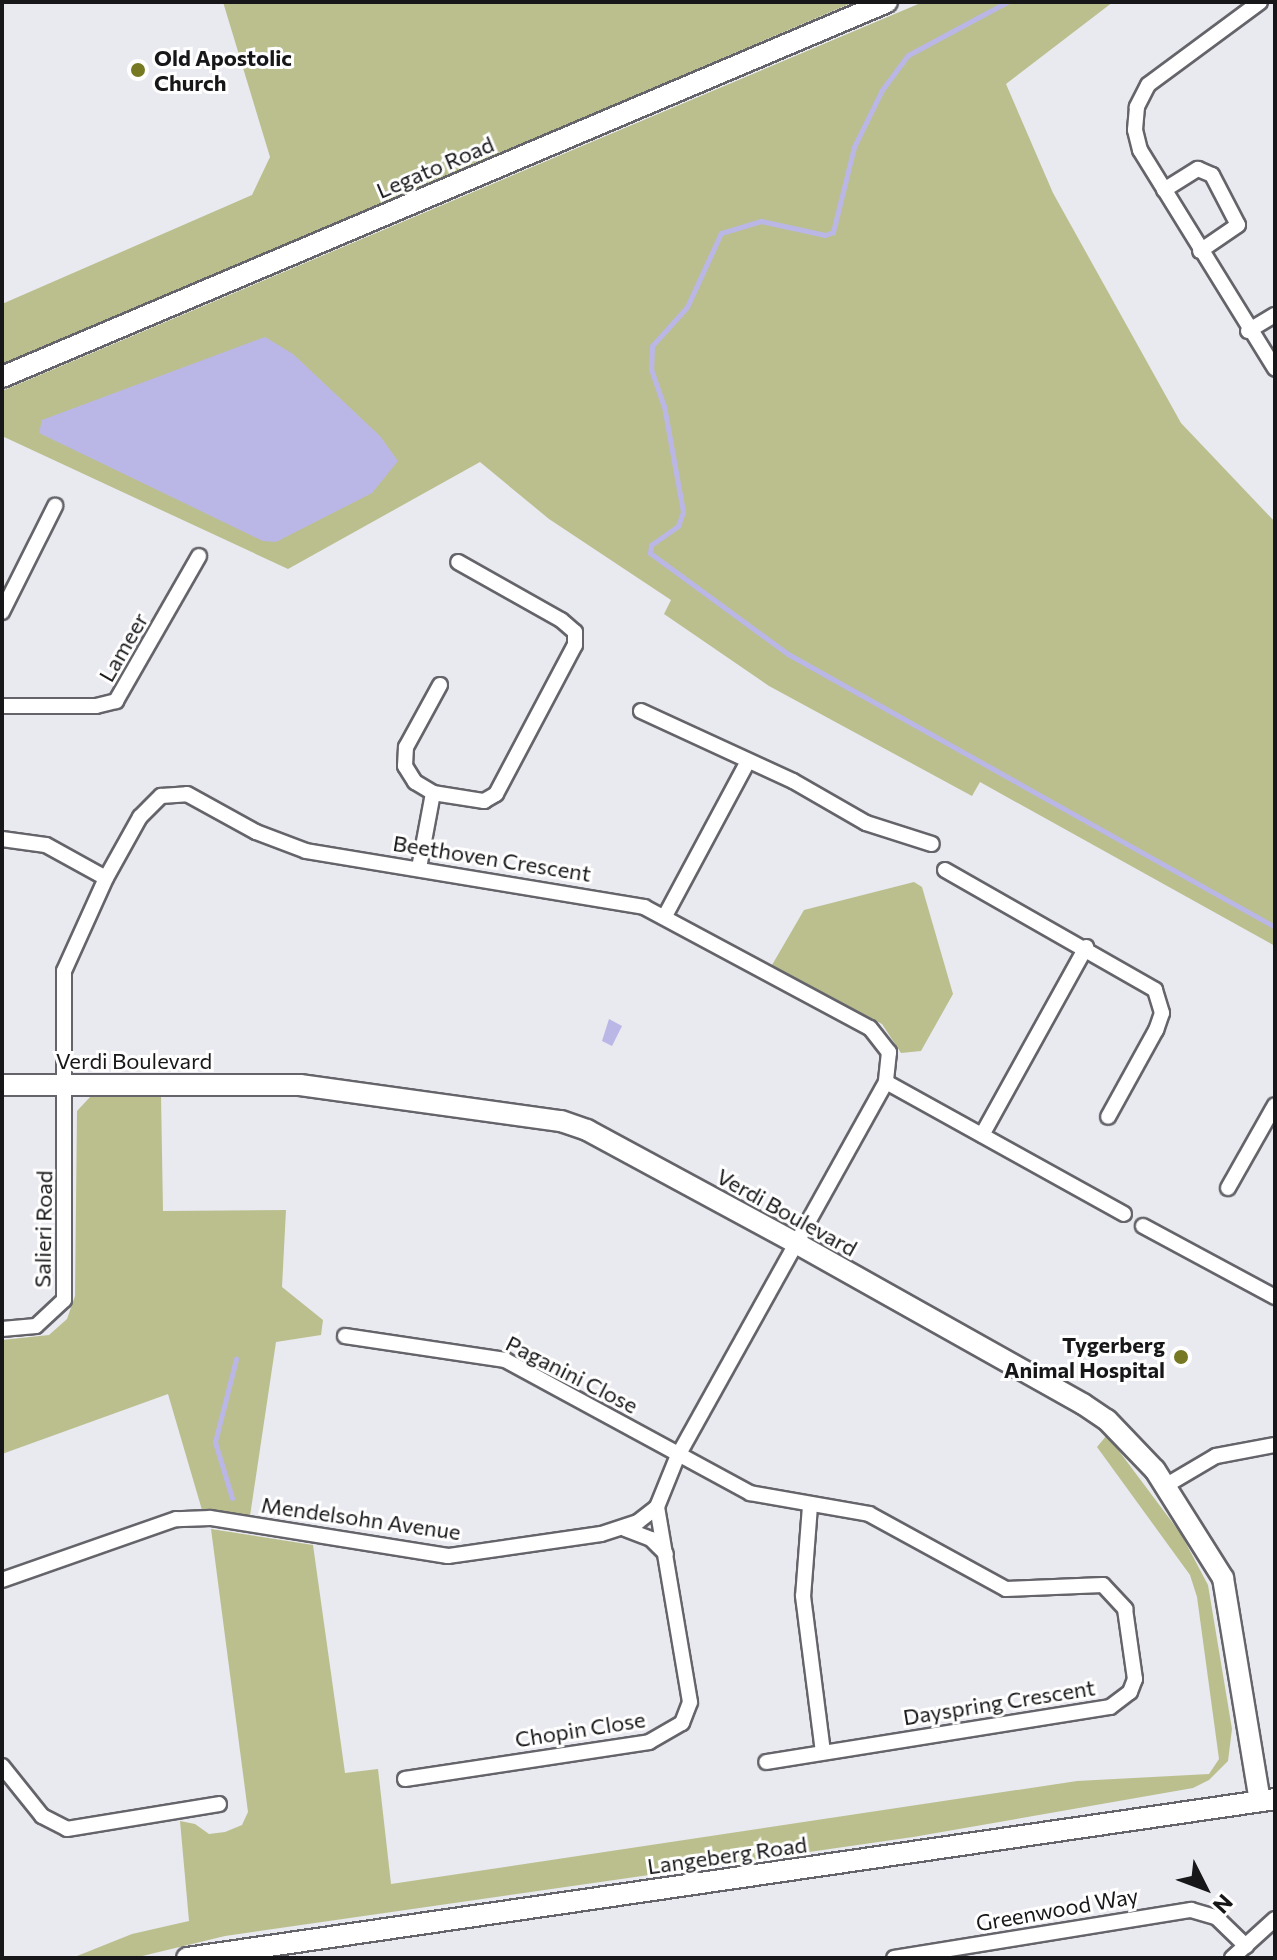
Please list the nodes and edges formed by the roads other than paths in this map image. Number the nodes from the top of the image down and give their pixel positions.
1 (887, 2) edge
2 (1260, 2) edge
3 (1164, 190) junction
4 (1200, 251) junction
5 (1275, 315) edge
6 (1248, 331) junction
7 (1275, 369) edge
8 (2, 377) edge
9 (55, 506) dead end
10 (199, 556) dead end
11 (458, 562) dead end
12 (2, 612) edge
13 (440, 685) dead end
14 (2, 706) edge
15 (641, 711) dead end
16 (747, 763) junction
17 (433, 793) junction
18 (2, 839) edge
19 (932, 844) dead end
20 (419, 868) junction
21 (945, 870) dead end
22 (106, 878) junction
23 (665, 916) junction
24 (1086, 947) junction
25 (886, 1082) junction
26 (2, 1085) edge
27 (65, 1085) junction
28 (1275, 1105) edge
29 (1108, 1117) dead end
30 (982, 1135) junction
31 (1228, 1188) dead end
32 (1124, 1214) dead end
33 (1143, 1226) dead end
34 (796, 1243) junction
35 (1275, 1297) edge
36 (2, 1329) edge
37 (345, 1336) dead end
38 (1275, 1445) edge
39 (678, 1455) junction
40 (1165, 1486) junction
41 (810, 1506) junction
42 (657, 1507) junction
43 (625, 1529) junction
44 (666, 1554) junction
45 (2, 1580) edge
46 (823, 1752) junction
47 (766, 1762) dead end
48 (2, 1766) edge
49 (405, 1779) dead end
50 (1268, 1800) edge
51 (219, 1804) dead end
52 (1275, 1919) edge
53 (1246, 1946) junction
54 (950, 1954) edge
55 (187, 1958) edge
56 (894, 1958) edge
57 (1232, 1958) edge

1 - 8 street, Legato Road
2 - 3 street
3 - 4 street
3 - 4 street
4 - 6 street
5 - 6 street
6 - 7 street
9 - 12 street
10 - 14 street, Lameer
11 - 17 street
13 - 17 street
15 - 16 street
16 - 19 street
16 - 23 street
17 - 20 street
18 - 22 street
20 - 22 street, Beethoven Crescent
20 - 23 street, Beethoven Crescent
21 - 24 street
22 - 27 street, Beethoven Crescent
23 - 25 street, Beethoven Crescent
24 - 29 street
24 - 30 street
25 - 30 street
25 - 34 street
26 - 27 street, Verdi Boulevard
27 - 34 street, Verdi Boulevard
27 - 36 street, Salieri Road
28 - 31 street
30 - 32 street
33 - 35 street
34 - 39 street
34 - 40 street, Verdi Boulevard
37 - 39 street, Paganini Close
38 - 40 street
39 - 41 street, Dayspring Crescent
39 - 42 street
40 - 50 street, Verdi Boulevard
41 - 46 street
41 - 46 street, Dayspring Crescent
42 - 43 street, Mendelsohn Avenue
42 - 44 street, Chopin Close
43 - 44 street
43 - 45 street, Mendelsohn Avenue
44 - 49 street, Chopin Close
46 - 47 street, Dayspring Crescent
48 - 51 street
50 - 55 street, Langeberg Road
52 - 53 street
53 - 54 street, Greenwood Way
53 - 57 street
54 - 56 street, Greenwood Way

